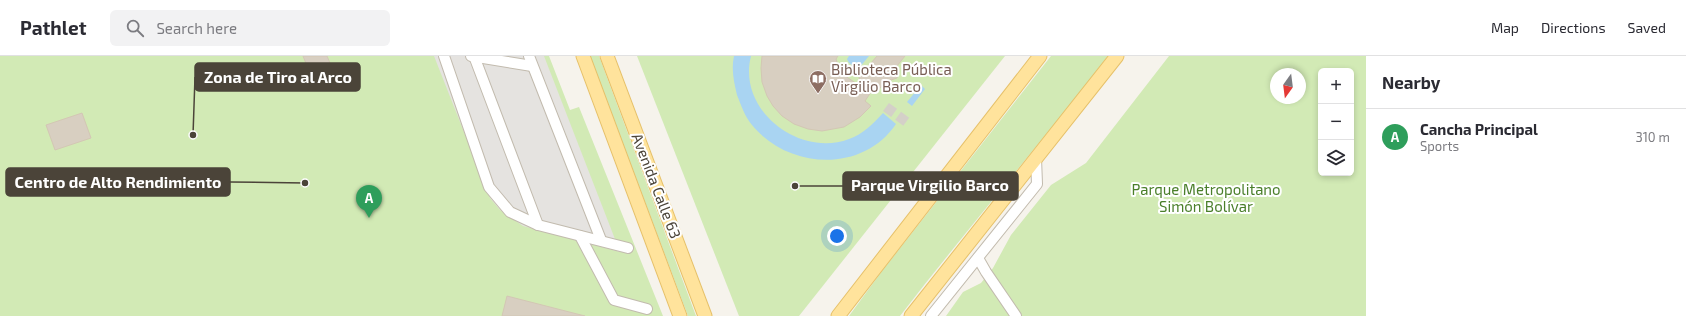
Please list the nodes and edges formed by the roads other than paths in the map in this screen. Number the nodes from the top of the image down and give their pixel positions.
1 (444, 56) edge
2 (473, 56) edge
3 (583, 56) edge
4 (607, 56) edge
5 (1040, 56) edge
6 (1117, 56) edge
7 (530, 61) edge
8 (1036, 158) junction
9 (538, 225) junction
10 (580, 236) junction
11 (601, 240) junction
12 (628, 248) dead end
13 (978, 258) junction
14 (647, 309) dead end
15 (1011, 314) edge
16 (680, 316) edge
17 (705, 316) edge
18 (838, 316) edge
19 (911, 316) edge
20 (931, 316) edge

1 - 9 street
2 - 7 street
2 - 9 street
3 - 16 main road, Avenida Calle 63
4 - 17 main road, Avenida Calle 63
5 - 18 main road
6 - 8 main road
7 - 11 street
8 - 13 street
8 - 19 main road
9 - 10 street
10 - 11 street
10 - 14 street
11 - 12 street
13 - 15 street
13 - 20 street

